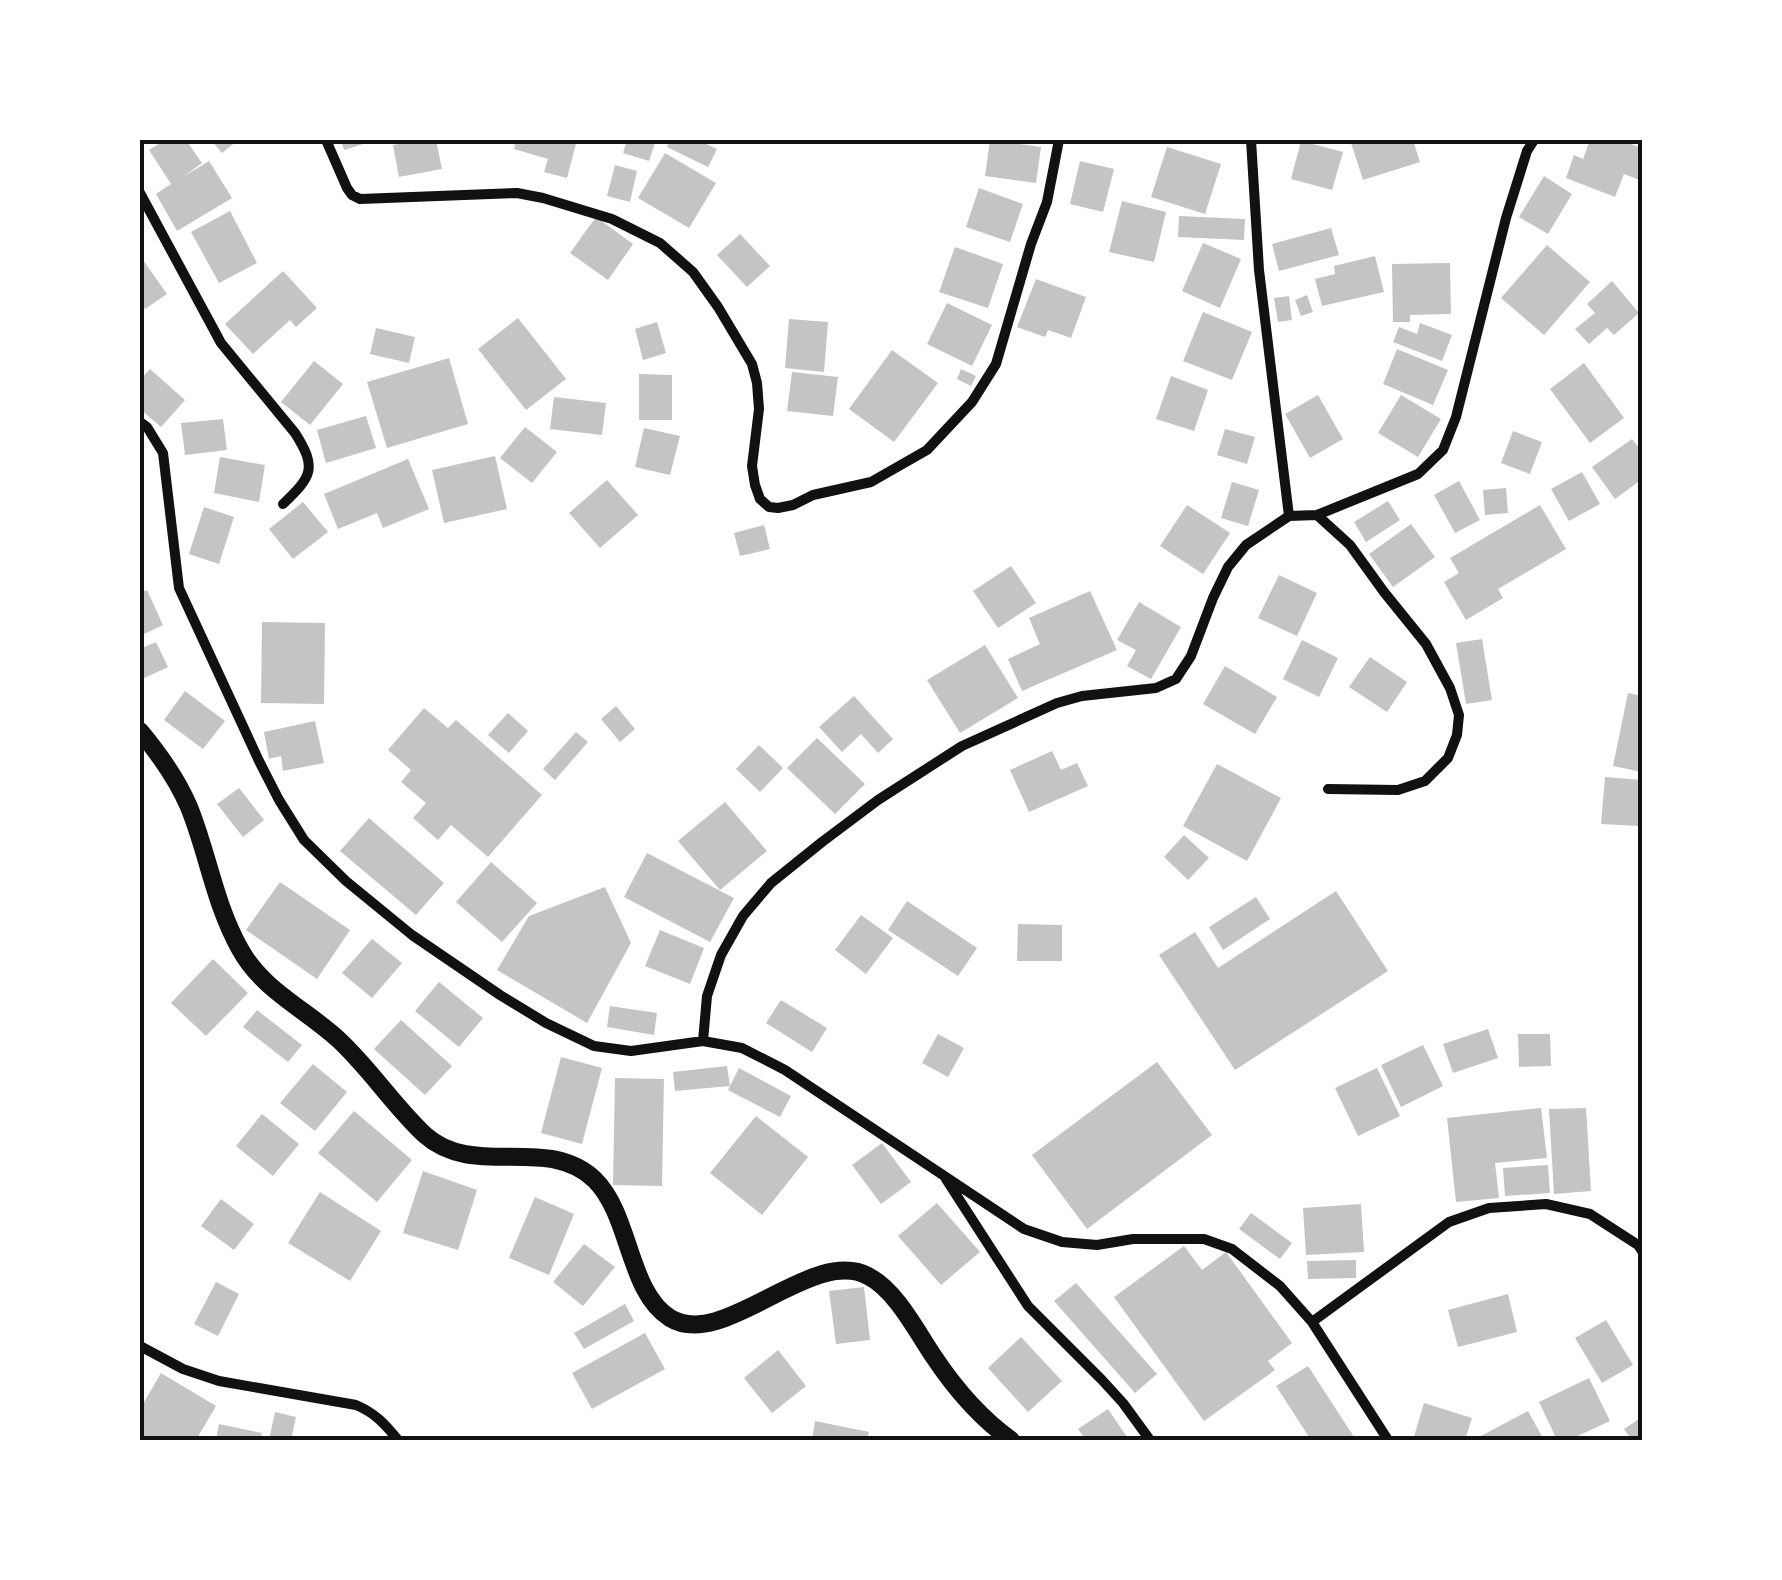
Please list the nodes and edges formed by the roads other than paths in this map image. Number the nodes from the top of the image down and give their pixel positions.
1 (326, 140) edge
2 (1059, 140) edge
3 (1251, 140) edge
4 (1534, 140) edge
5 (140, 193) edge
6 (140, 422) edge
7 (282, 504) dead end
8 (1318, 515) junction
9 (1288, 516) junction
10 (140, 732) edge
11 (1328, 789) dead end
12 (703, 1041) junction
13 (942, 1174) junction
14 (1642, 1251) edge
15 (1312, 1322) junction
16 (140, 1346) edge
17 (398, 1440) edge
18 (1010, 1440) edge
19 (1150, 1440) edge
20 (1388, 1440) edge

1 - 2 street
3 - 9 street
4 - 8 street
5 - 7 street
6 - 12 street
8 - 9 street
8 - 11 street
9 - 12 street
10 - 18 street
12 - 13 street
13 - 15 street
13 - 19 street
14 - 15 street
15 - 20 street
16 - 17 street

